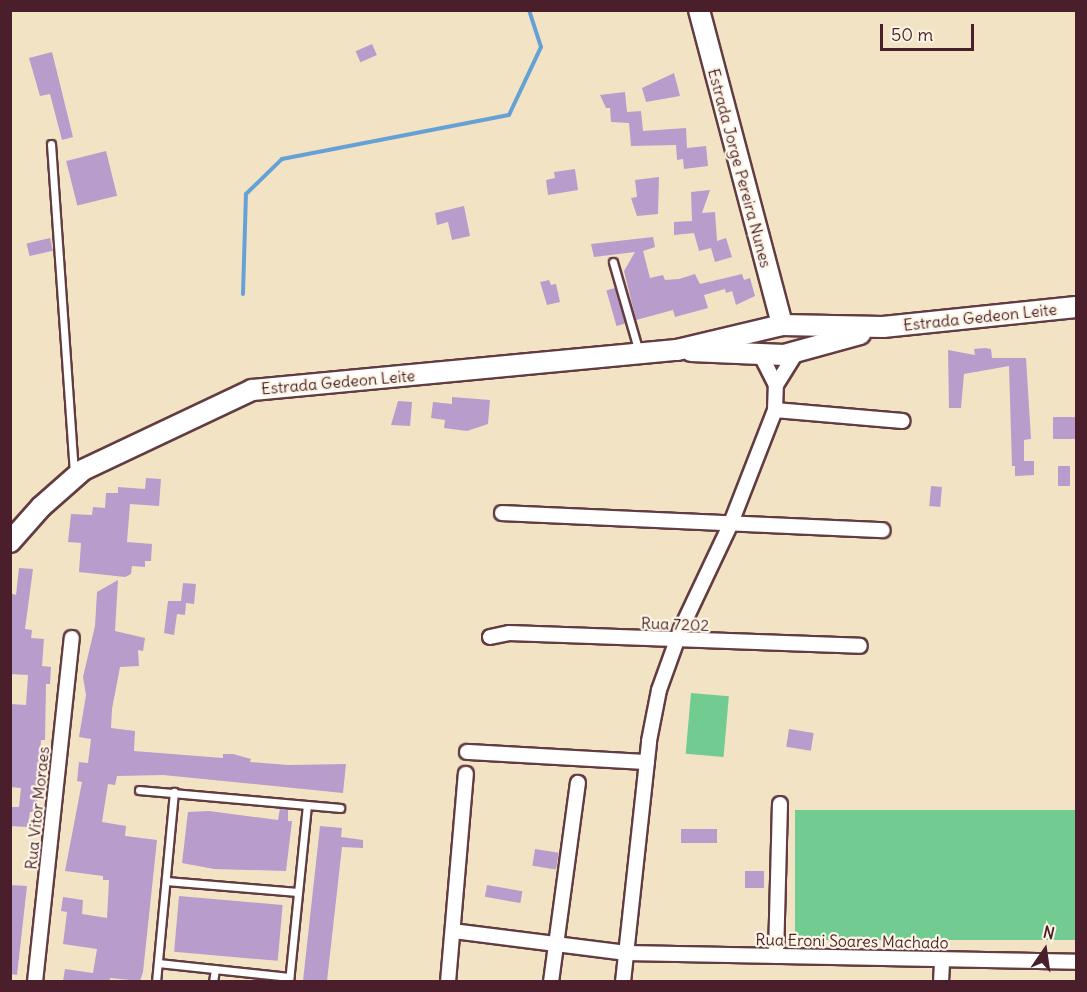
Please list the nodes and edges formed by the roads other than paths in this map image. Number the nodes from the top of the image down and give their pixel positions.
1 (699, 10) edge
2 (51, 144) dead end
3 (613, 262) dead end
4 (1077, 307) edge
5 (791, 326) junction
6 (882, 327) junction
7 (759, 328) junction
8 (677, 350) junction
9 (797, 351) junction
10 (639, 354) junction
11 (762, 357) junction
12 (776, 385) junction
13 (775, 410) junction
14 (903, 421) dead end
15 (75, 478) junction
16 (502, 513) dead end
17 (731, 523) junction
18 (883, 530) dead end
19 (10, 542) edge
20 (490, 637) dead end
21 (72, 638) dead end
22 (676, 641) junction
23 (860, 646) dead end
24 (467, 752) dead end
25 (647, 762) junction
26 (466, 774) dead end
27 (578, 783) dead end
28 (139, 790) dead end
29 (174, 792) junction
30 (780, 804) dead end
31 (307, 805) junction
32 (340, 808) dead end
33 (166, 881) junction
34 (298, 892) junction
35 (453, 931) junction
36 (556, 944) junction
37 (626, 953) junction
38 (776, 956) junction
39 (942, 960) junction
40 (1077, 962) edge
41 (158, 963) junction
42 (214, 969) junction
43 (289, 979) edge
44 (35, 981) edge
45 (156, 981) edge
46 (213, 981) edge
47 (448, 981) edge
48 (551, 981) edge
49 (623, 981) edge
50 (941, 981) edge

1 - 5 main road, Estrada Jorge Pereira Nunes
2 - 15 lane
3 - 10 lane
4 - 6 main road, Estrada Gedeon Leite
5 - 6 main road, Estrada Gedeon Leite
5 - 7 main road, Estrada Gedeon Leite
5 - 9 main road
6 - 9 main road, Estrada Gedeon Leite
7 - 8 main road, Estrada Gedeon Leite
7 - 11 main road
8 - 10 main road, Estrada Gedeon Leite
8 - 11 main road, Estrada Gedeon Leite
9 - 11 main road, Estrada Gedeon Leite
9 - 12 street
10 - 15 main road, Estrada Gedeon Leite
11 - 12 street
12 - 13 street
13 - 14 street
13 - 17 street
15 - 19 main road, Estrada Gedeon Leite
16 - 17 street
17 - 18 street
17 - 22 street
20 - 22 street, Rua 7202
21 - 44 street, Rua Vitor Moraes
22 - 23 street, Rua 7202
22 - 25 street
24 - 25 street
25 - 37 street
26 - 35 street
27 - 36 street
28 - 29 lane
29 - 31 lane
29 - 33 lane
30 - 38 street
31 - 32 lane
31 - 34 lane
33 - 34 lane
33 - 41 lane
34 - 43 lane
35 - 36 street, Rua Eroni Soares Machado
35 - 47 street
36 - 37 street, Rua Eroni Soares Machado
36 - 48 street
37 - 38 street, Rua Eroni Soares Machado
37 - 49 street
38 - 39 street, Rua Eroni Soares Machado
39 - 40 street, Rua Eroni Soares Machado
39 - 50 street
41 - 42 lane
41 - 45 lane
42 - 43 lane
42 - 46 lane

